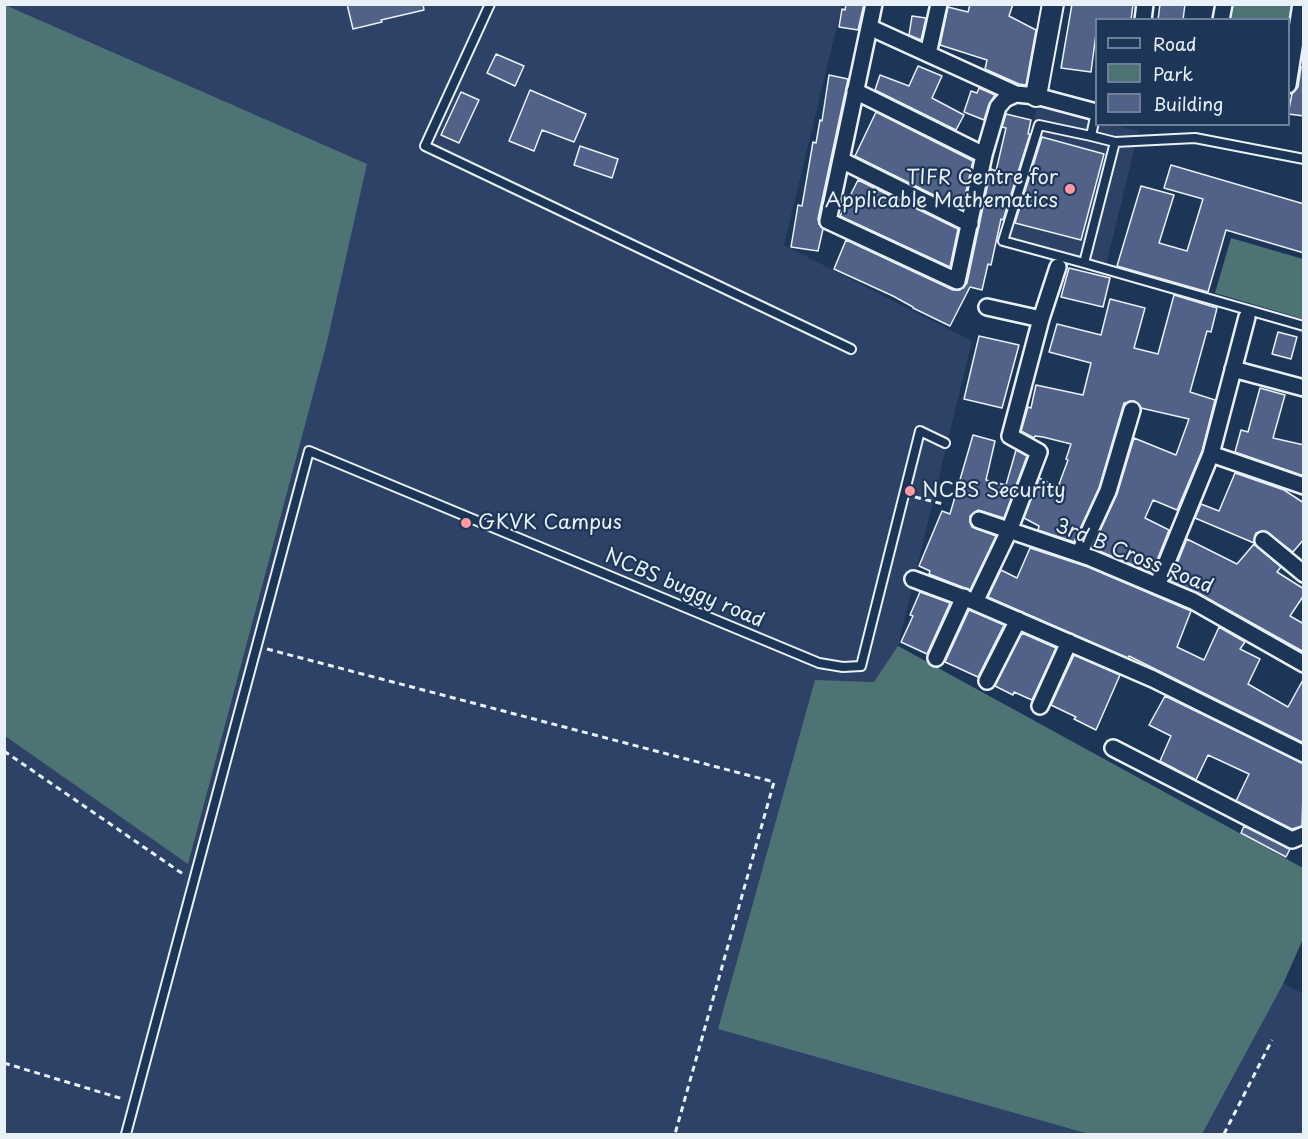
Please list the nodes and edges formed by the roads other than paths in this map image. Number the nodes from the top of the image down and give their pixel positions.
1 (490, 4) edge
2 (874, 4) edge
3 (939, 4) edge
4 (1053, 4) edge
5 (1301, 4) edge
6 (869, 27) junction
7 (928, 54) junction
8 (1290, 73) edge
9 (855, 92) junction
10 (1016, 94) junction
11 (1036, 96) junction
12 (1095, 112) edge
13 (1095, 117) edge
14 (1091, 136) junction
15 (1115, 142) junction
16 (984, 155) junction
17 (1304, 159) edge
18 (841, 160) junction
19 (970, 224) junction
20 (1084, 263) junction
21 (1058, 267) dead end
22 (987, 307) dead end
23 (1247, 317) dead end
24 (1041, 319) junction
25 (1304, 326) edge
26 (851, 349) dead end
27 (1233, 369) junction
28 (1304, 387) edge
29 (1132, 411) dead end
30 (945, 443) dead end
31 (1210, 454) junction
32 (1304, 486) edge
33 (979, 520) dead end
34 (1010, 531) junction
35 (1263, 540) dead end
36 (1079, 554) junction
37 (1304, 574) edge
38 (913, 579) dead end
39 (1157, 586) junction
40 (969, 599) junction
41 (1018, 620) junction
42 (1069, 642) junction
43 (936, 658) dead end
44 (1304, 664) edge
45 (987, 681) dead end
46 (1040, 706) dead end
47 (1113, 748) dead end
48 (1304, 754) edge
49 (1304, 835) edge
50 (126, 1134) edge

1 - 26 lane
2 - 6 street
3 - 7 street
4 - 11 street
5 - 8 street
6 - 7 street
6 - 9 street
7 - 10 street
9 - 16 street
9 - 18 street
10 - 11 street
10 - 16 street
11 - 12 street
13 - 14 lane
14 - 15 lane
14 - 20 lane
15 - 17 lane
15 - 20 lane
16 - 19 street
18 - 19 street
18 - 19 street
20 - 25 lane
21 - 24 street
22 - 24 street
23 - 27 street
24 - 34 street
27 - 28 street
27 - 31 street
29 - 36 street
30 - 50 lane, NCBS buggy road
31 - 32 street
31 - 39 street
33 - 34 street, 3rd B Cross Road
34 - 36 street, 3rd B Cross Road
34 - 40 street
35 - 37 street
36 - 39 street, 3rd B Cross Road
38 - 40 street
39 - 44 street, 3rd B Cross Road
40 - 41 street
40 - 43 street
41 - 42 street
41 - 45 street
42 - 46 street
42 - 48 street
47 - 49 street

